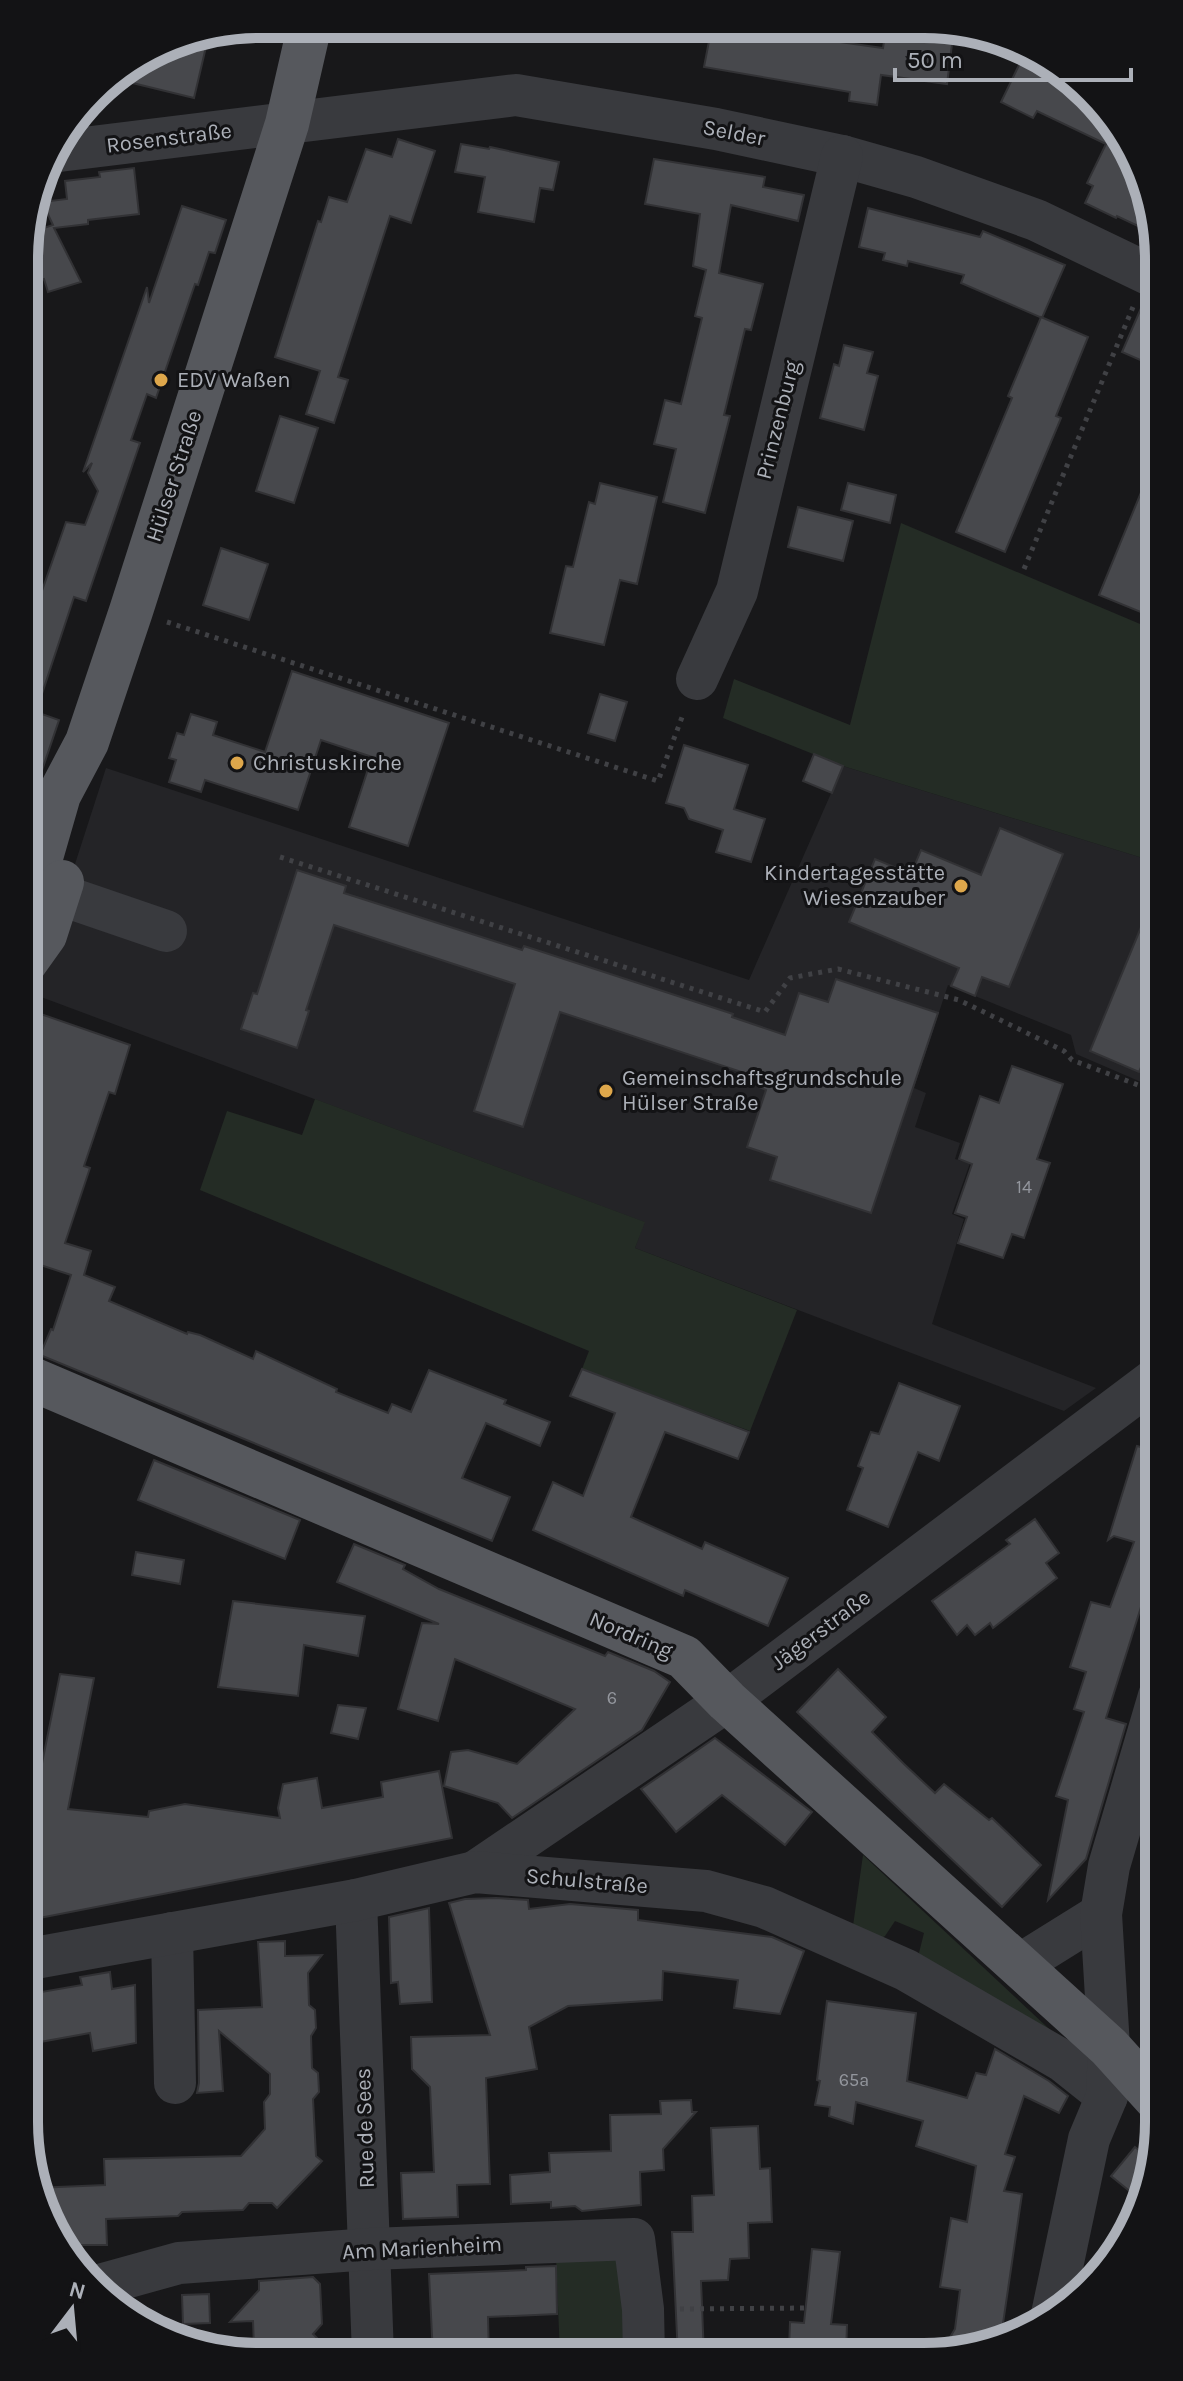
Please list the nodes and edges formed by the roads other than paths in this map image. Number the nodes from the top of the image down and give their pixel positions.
1 (307, 38) edge
2 (287, 124) junction
3 (67, 150) edge
4 (842, 156) junction
5 (1145, 272) edge
6 (697, 679) road end
7 (41, 903) edge
8 (166, 931) dead end
9 (38, 945) edge
10 (38, 1382) edge
11 (1145, 1387) edge
12 (727, 1701) junction
13 (1145, 1744) edge
14 (475, 1872) junction
15 (356, 1900) junction
16 (1101, 1914) junction
17 (172, 1933) junction
18 (38, 1957) edge
19 (1019, 1965) junction
20 (1109, 2047) junction
21 (175, 2083) dead end
22 (1145, 2087) edge
23 (1107, 2096) junction
24 (370, 2249) junction
25 (112, 2282) edge
26 (1055, 2300) edge
27 (373, 2343) edge
28 (644, 2343) edge

1 - 2 main road, Hülser Straße
2 - 3 street, Rosenstraße
2 - 4 street, Selder
2 - 7 main road, Hülser Straße
4 - 5 street, Selder
4 - 6 street, Prinzenburg
7 - 8 street
7 - 9 main road, Hülser Straße
10 - 12 main road, Nordring
11 - 12 street, Jägerstraße
12 - 14 street, Jägerstraße
12 - 19 main road, Nordring
13 - 16 street
14 - 15 street, Schulstraße
14 - 23 street, Schulstraße
15 - 17 street, Schulstraße
15 - 24 street, Rue de Sees
16 - 19 street
16 - 20 street
17 - 18 street, Schulstraße
17 - 21 street
19 - 20 main road, Nordring
20 - 22 main road, Nordring
20 - 23 street
23 - 26 street
24 - 25 street, Am Marienheim
24 - 27 street, Rue de Sees
24 - 28 street, Am Marienheim

